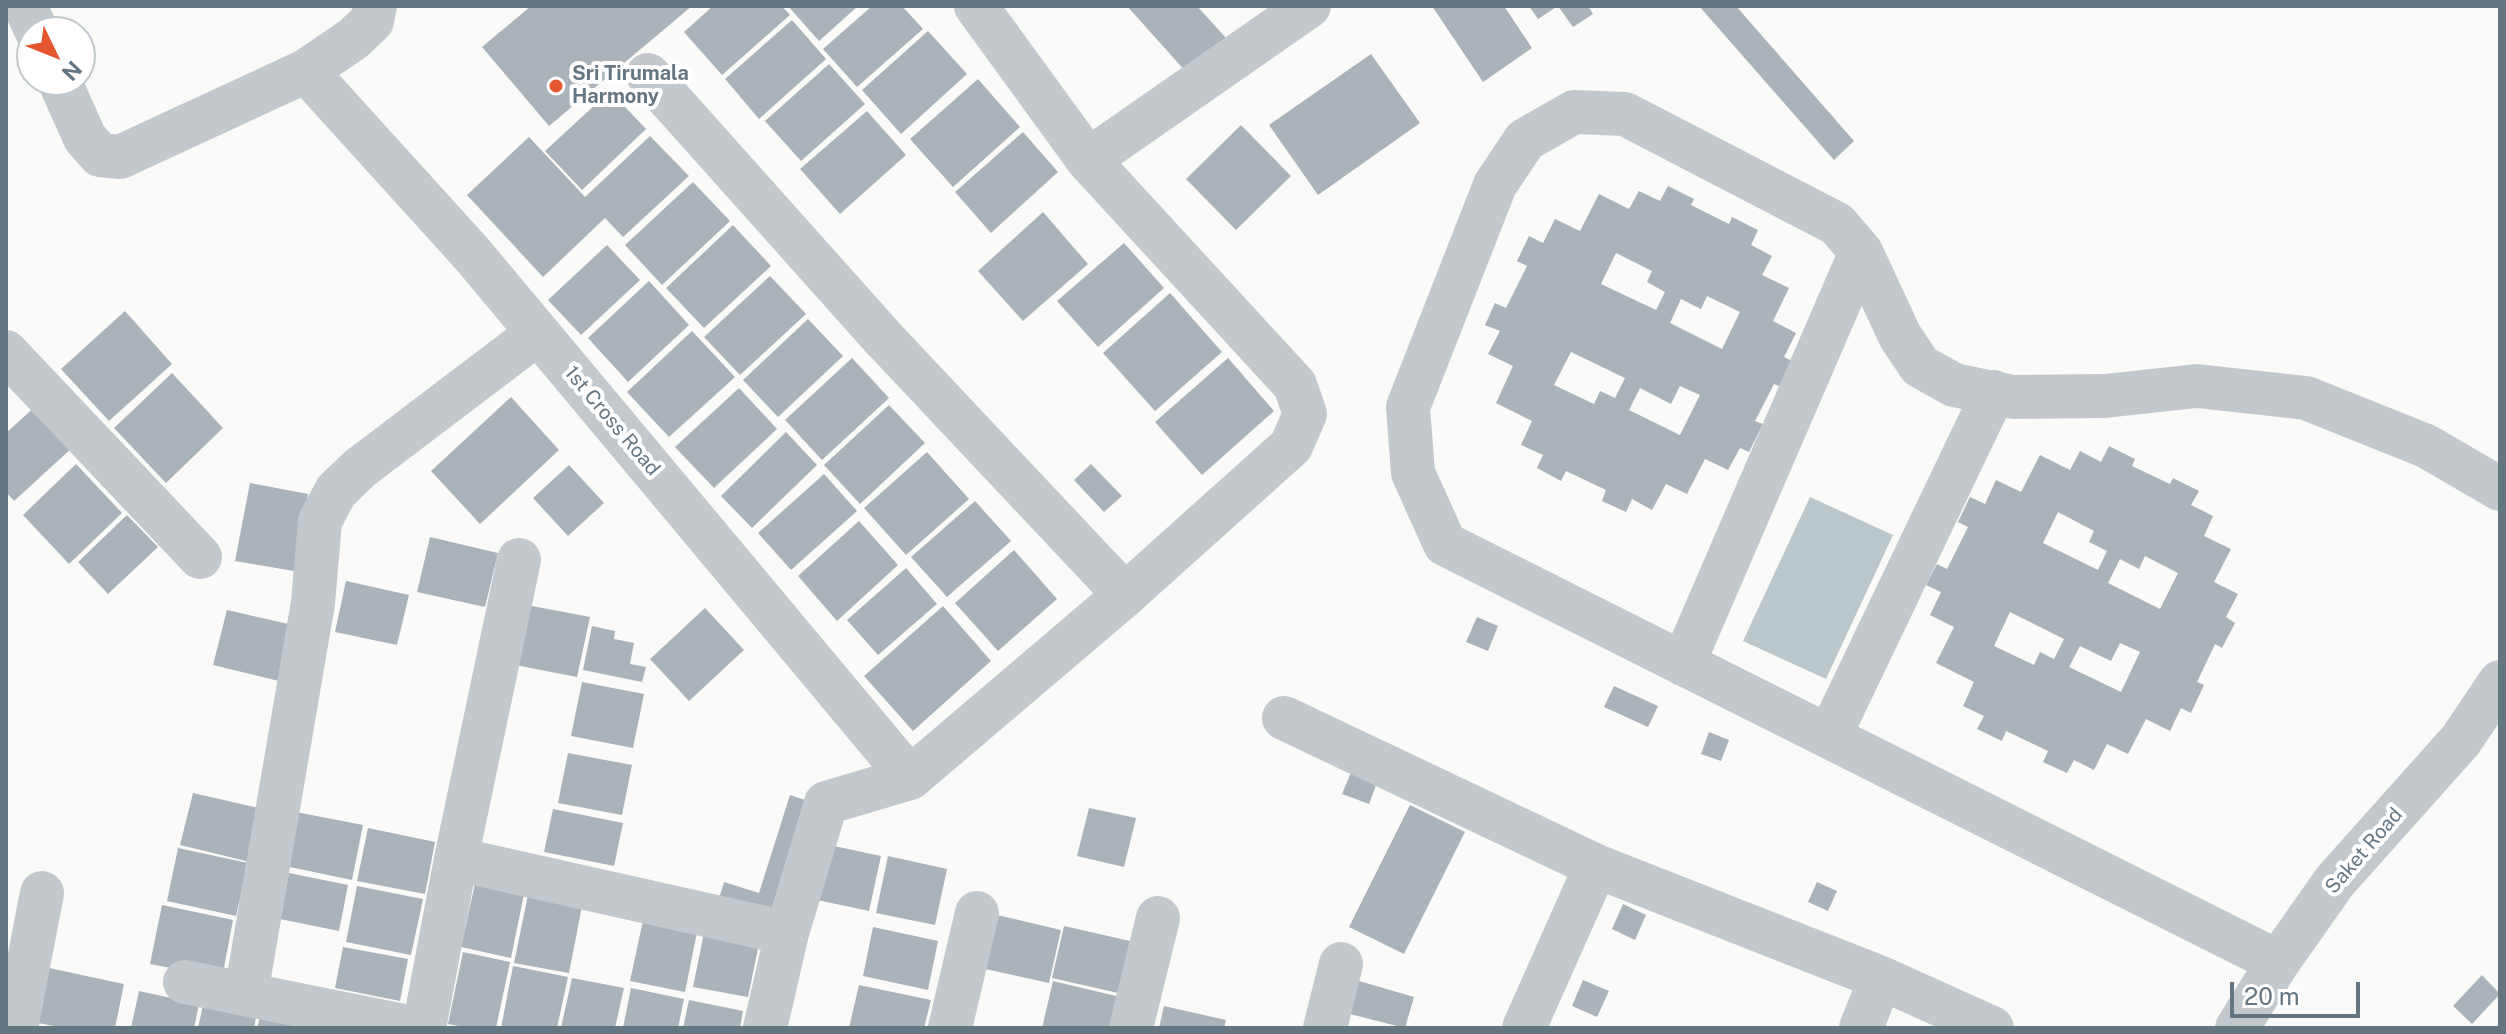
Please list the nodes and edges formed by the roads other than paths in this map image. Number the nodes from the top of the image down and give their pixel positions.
1 (375, 6) edge
2 (976, 6) edge
3 (1309, 6) edge
4 (306, 71) junction
5 (648, 75) dead end
6 (66, 96) edge
7 (1088, 160) junction
8 (1861, 252) junction
9 (538, 333) junction
10 (6, 352) edge
11 (1994, 392) junction
12 (2500, 489) edge
13 (200, 557) dead end
14 (519, 560) dead end
15 (1125, 595) junction
16 (1683, 664) junction
17 (2500, 682) edge
18 (1284, 718) dead end
19 (1829, 737) junction
20 (910, 778) junction
21 (456, 859) junction
22 (1596, 866) junction
23 (42, 893) dead end
24 (977, 913) dead end
25 (1158, 918) dead end
26 (787, 933) junction
27 (2278, 962) junction
28 (1341, 964) dead end
29 (1881, 978) junction
30 (185, 982) dead end
31 (246, 994) junction
32 (16, 1028) edge
33 (414, 1028) edge
34 (424, 1028) edge
35 (765, 1028) edge
36 (950, 1028) edge
37 (1131, 1028) edge
38 (1325, 1028) edge
39 (1524, 1028) edge
40 (1861, 1028) edge
41 (1992, 1028) edge
42 (2237, 1028) edge

1 - 4 street
2 - 7 street
3 - 7 street
4 - 6 street
4 - 9 street, 1st Cross Road
5 - 15 street
7 - 15 street
8 - 11 street
8 - 16 street
8 - 16 street
9 - 20 street, 1st Cross Road
9 - 31 street
10 - 13 street
11 - 12 street
11 - 19 street
14 - 21 street
15 - 20 street
16 - 19 street
17 - 27 street, Saket Road
18 - 22 street
19 - 27 street
20 - 26 street
21 - 26 street
21 - 34 street
22 - 29 street
22 - 39 street
23 - 32 street
24 - 36 street
25 - 37 street
26 - 35 street
27 - 42 street, Saket Road
28 - 38 street
29 - 40 street
29 - 41 street
30 - 31 street
31 - 33 street

